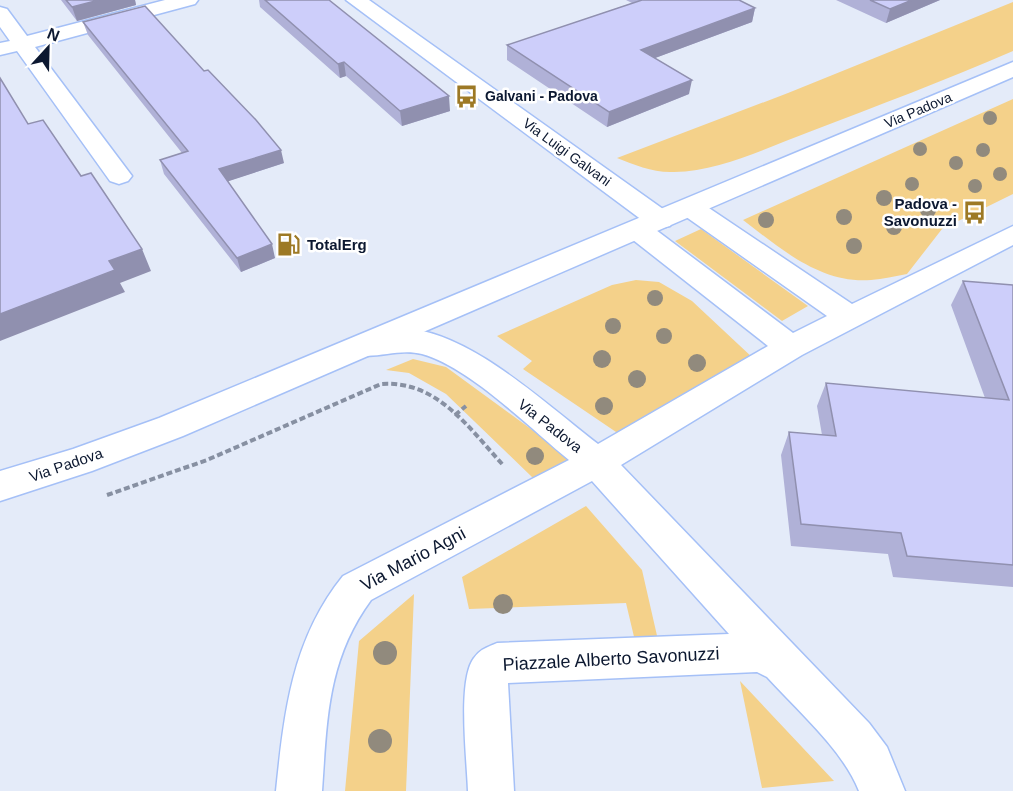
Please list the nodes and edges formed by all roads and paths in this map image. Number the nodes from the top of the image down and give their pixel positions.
1 (188, 0) edge
2 (356, 0) edge
3 (0, 13) edge
4 (11, 47) edge
5 (1013, 69) edge
6 (119, 176) dead end
7 (691, 208) junction
8 (649, 225) junction
9 (1013, 234) edge
10 (850, 317) junction
11 (364, 346) junction
12 (791, 347) junction
13 (496, 383) junction
14 (454, 415) junction
15 (596, 462) junction
16 (0, 486) edge
17 (532, 495) junction
18 (105, 496) dead end
19 (783, 663) junction
20 (299, 791) edge
21 (491, 791) edge
22 (882, 791) edge

1 - 4 street
2 - 8 street, Via Luigi Galvani
3 - 4 street
4 - 6 street
5 - 7 street, Via Padova
7 - 8 street, Via Padova
7 - 10 street
8 - 11 street, Via Padova
8 - 12 street
9 - 10 street, Via Padova
10 - 12 street, Via Padova
11 - 13 street, Via Padova
11 - 16 street, Via Padova
12 - 15 street, Via Padova
13 - 14 path
13 - 15 street, Via Padova
14 - 17 path
14 - 18 path
15 - 17 street, Via Mario Agni
15 - 19 street, Piazzale Alberto Savonuzzi
17 - 20 street, Via Mario Agni
19 - 21 street, Piazzale Alberto Savonuzzi
19 - 22 street, Piazzale Alberto Savonuzzi

